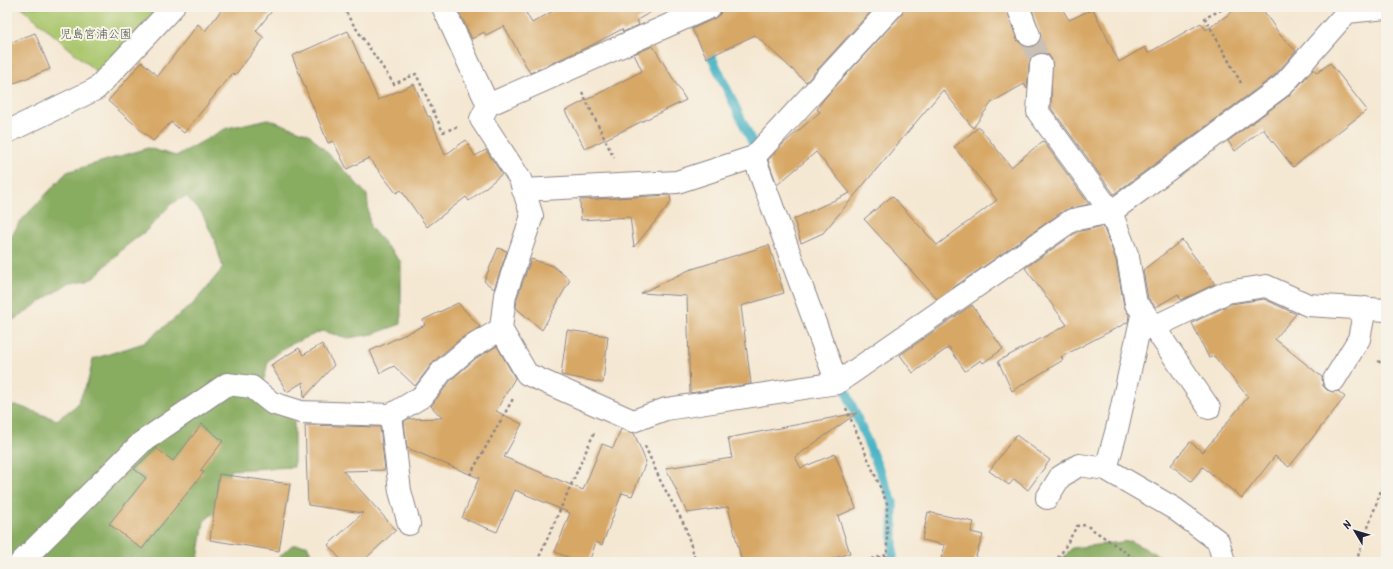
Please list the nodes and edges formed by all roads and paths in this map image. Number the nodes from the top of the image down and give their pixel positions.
1 (173, 7) edge
2 (344, 7) edge
3 (443, 7) edge
4 (710, 7) edge
5 (892, 7) edge
6 (1018, 7) edge
7 (1227, 7) edge
8 (1386, 8) edge
9 (1029, 35) tunnel mouth
10 (1041, 65) tunnel mouth
11 (571, 68) junction
12 (1254, 107) junction
13 (485, 112) junction
14 (7, 132) edge
15 (754, 157) junction
16 (627, 185) junction
17 (524, 190) junction
18 (1111, 212) junction
19 (1376, 309) edge
20 (1148, 319) junction
21 (501, 329) junction
22 (527, 374) junction
23 (1334, 380) dead end
24 (836, 383) junction
25 (605, 408) junction
26 (1209, 408) dead end
27 (391, 415) junction
28 (633, 421) junction
29 (1106, 469) junction
30 (470, 475) dead end
31 (1386, 476) edge
32 (1047, 498) dead end
33 (409, 524) dead end
34 (887, 556) junction
35 (21, 562) edge
36 (537, 562) edge
37 (696, 562) edge
38 (860, 562) edge
39 (887, 562) edge
40 (1054, 562) edge
41 (1140, 562) edge
42 (1224, 562) edge
43 (1356, 562) edge

1 - 14 street
2 - 13 path
3 - 13 street
4 - 11 street
5 - 15 street
6 - 9 street
7 - 12 path
8 - 12 street
10 - 18 street
11 - 13 street
11 - 16 path
12 - 18 street
13 - 17 street
15 - 16 street
15 - 24 street
16 - 17 street
17 - 21 street
18 - 20 street
18 - 24 street
19 - 20 street
19 - 23 street
20 - 26 street
20 - 29 street
21 - 22 street
21 - 27 street
22 - 25 street
22 - 30 path
24 - 28 street
24 - 34 path
25 - 28 street
25 - 36 path
27 - 33 street
27 - 35 street
28 - 37 path
29 - 32 street
29 - 42 street
31 - 43 path
34 - 38 path
34 - 39 path
40 - 41 path

